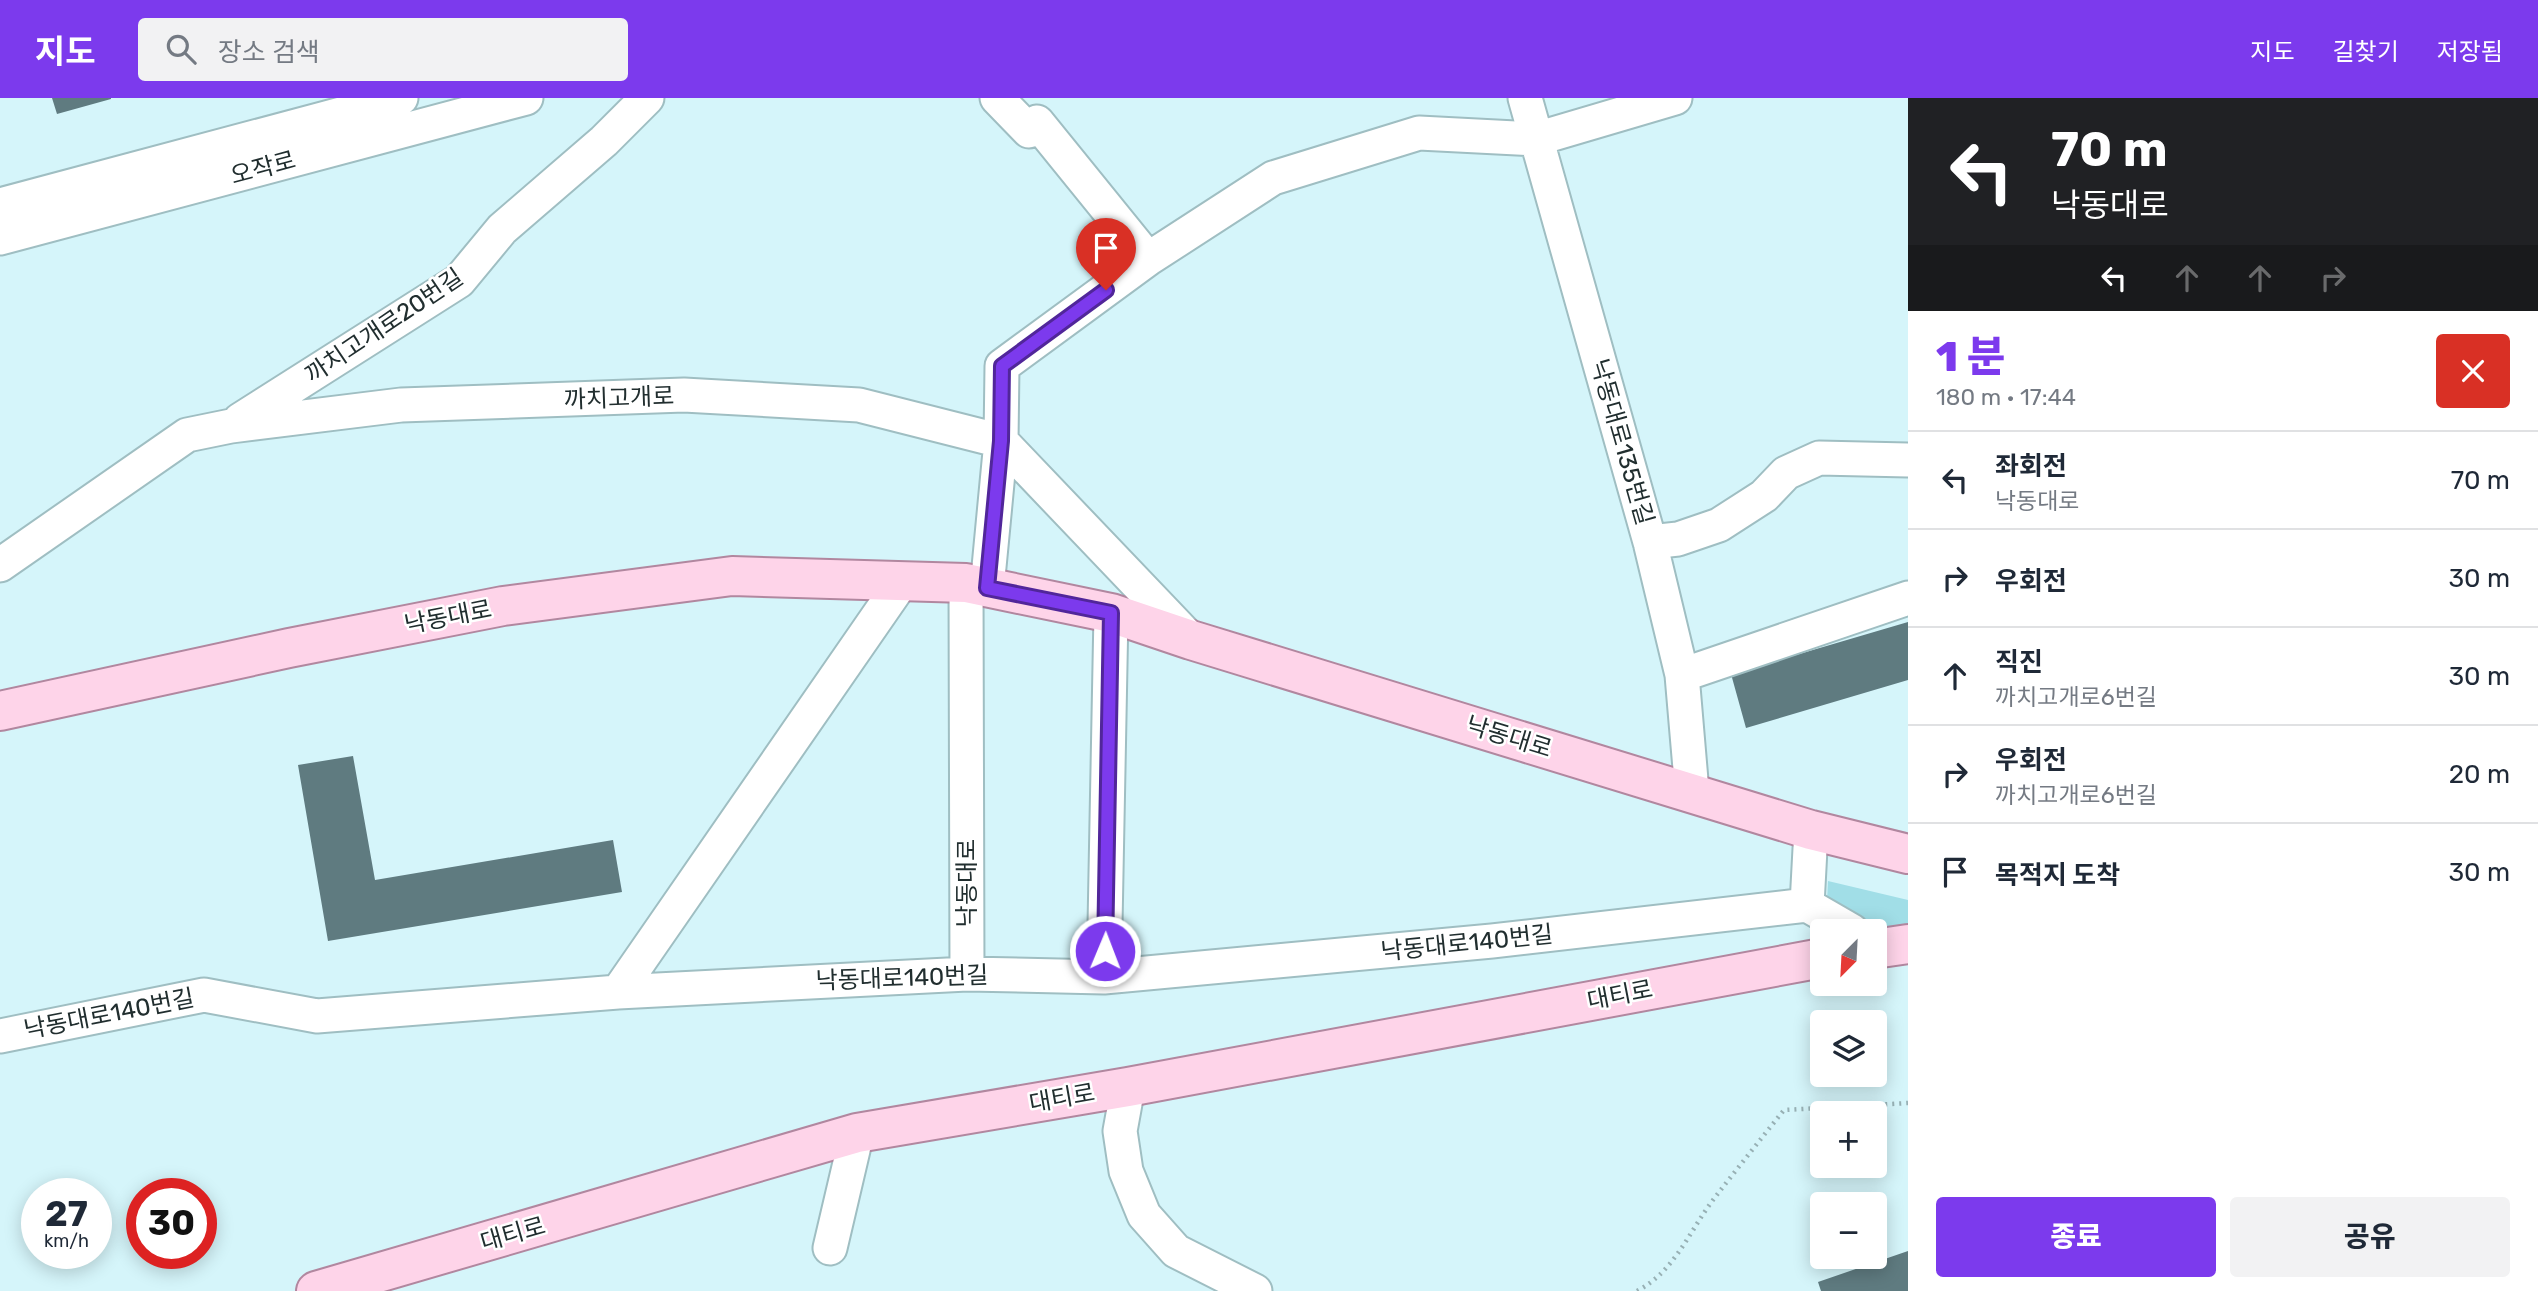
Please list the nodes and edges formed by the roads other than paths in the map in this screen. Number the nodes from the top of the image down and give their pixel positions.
1 (401, 98) edge
2 (526, 98) edge
3 (647, 98) edge
4 (997, 98) edge
5 (1525, 98) edge
6 (1675, 98) edge
7 (1536, 139) junction
8 (0, 205) edge
9 (0, 238) edge
10 (1148, 259) junction
11 (231, 426) junction
12 (1001, 441) junction
13 (1908, 460) edge
14 (1650, 542) junction
15 (0, 565) edge
16 (903, 580) junction
17 (977, 585) junction
18 (1908, 598) edge
19 (1111, 613) junction
20 (1191, 640) junction
21 (1682, 675) junction
22 (0, 711) edge
23 (1692, 792) junction
24 (1811, 830) junction
25 (1908, 854) edge
26 (1807, 905) junction
27 (1833, 919) edge
28 (1810, 960) edge
29 (967, 974) junction
30 (1104, 977) junction
31 (618, 992) junction
32 (0, 1036) edge
33 (1128, 1087) junction
34 (857, 1133) junction
35 (830, 1248) dead end
36 (316, 1291) edge
37 (1255, 1291) edge

1 - 8 street, 오작로
2 - 9 street, 오작로
3 - 11 street, 까치고개로20번길
4 - 10 street
5 - 7 street, 낙동대로135번길
6 - 7 street
7 - 10 street
7 - 14 street, 낙동대로135번길
10 - 12 street
11 - 12 street, 까치고개로
11 - 15 street, 까치고개로
12 - 17 street
12 - 20 street
13 - 14 street
14 - 21 street, 낙동대로135번길
16 - 17 main road, 낙동대로
16 - 22 main road, 낙동대로
16 - 31 street
17 - 19 main road, 낙동대로
17 - 29 street, 낙동대로
18 - 21 street
19 - 20 main road, 낙동대로
19 - 30 street
20 - 23 main road, 낙동대로
21 - 23 street, 낙동대로135번길
23 - 24 main road, 낙동대로
24 - 25 main road, 낙동대로
24 - 26 street
26 - 27 street
26 - 30 street, 낙동대로140번길
28 - 33 main road, 대티로
29 - 30 street, 낙동대로140번길
29 - 31 street, 낙동대로140번길
31 - 32 street, 낙동대로140번길
33 - 34 main road, 대티로
33 - 37 street
34 - 35 street
34 - 36 main road, 대티로

